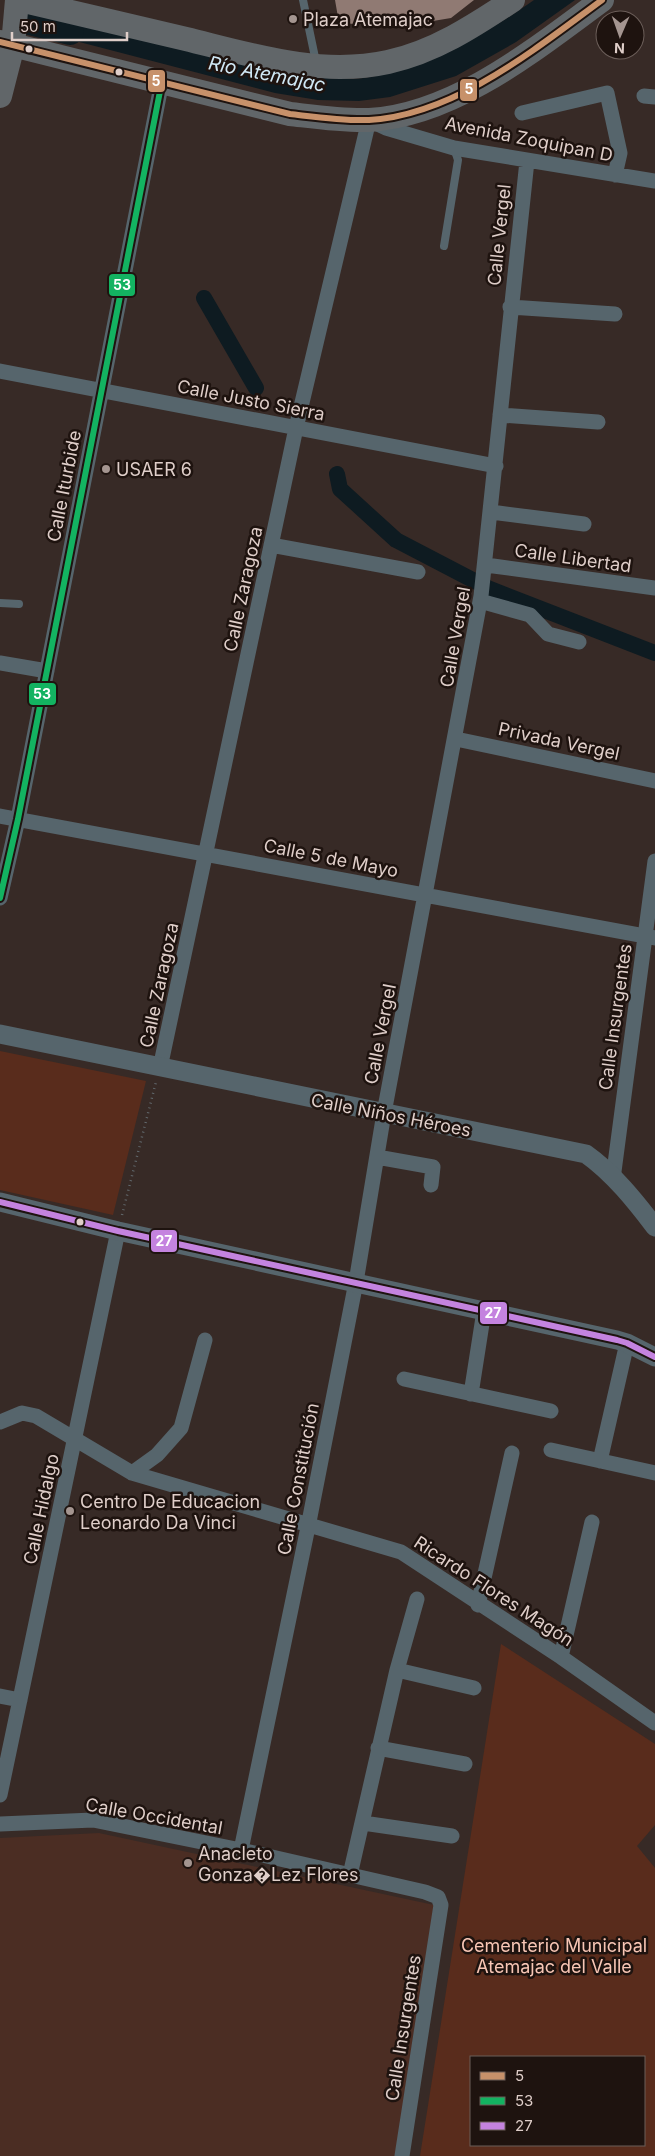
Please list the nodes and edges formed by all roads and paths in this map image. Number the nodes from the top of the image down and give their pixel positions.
1 (19, 0) edge
2 (303, 0) edge
3 (512, 0) edge
4 (602, 0) edge
5 (6, 43) edge
6 (316, 65) junction
7 (162, 81) junction
8 (0, 96) edge
9 (415, 110) junction
10 (522, 113) dead end
11 (369, 120) junction
12 (429, 139) junction
13 (454, 148) junction
14 (526, 161) junction
15 (616, 175) junction
16 (655, 181) edge
17 (444, 246) dead end
18 (510, 307) junction
19 (615, 314) dead end
20 (0, 371) edge
21 (102, 390) junction
22 (500, 415) junction
23 (598, 422) dead end
24 (296, 428) junction
25 (496, 466) junction
26 (491, 512) junction
27 (584, 524) dead end
28 (271, 545) junction
29 (485, 569) junction
30 (418, 572) dead end
31 (655, 588) edge
32 (480, 599) junction
33 (0, 603) edge
34 (19, 604) dead end
35 (579, 642) dead end
36 (0, 663) edge
37 (47, 671) junction
38 (456, 738) junction
39 (655, 781) edge
40 (0, 816) edge
41 (18, 819) junction
42 (207, 854) junction
43 (655, 861) edge
44 (425, 895) junction
45 (0, 898) edge
46 (650, 937) edge
47 (0, 1034) edge
48 (160, 1068) junction
49 (384, 1113) junction
50 (377, 1157) junction
51 (613, 1179) junction
52 (431, 1185) dead end
53 (627, 1193) junction
54 (0, 1202) edge
55 (655, 1208) edge
56 (655, 1227) edge
57 (118, 1231) junction
58 (356, 1282) junction
59 (484, 1311) junction
60 (205, 1340) dead end
61 (627, 1343) junction
62 (655, 1358) edge
63 (404, 1379) dead end
64 (471, 1394) junction
65 (551, 1411) dead end
66 (0, 1422) edge
67 (74, 1437) junction
68 (551, 1450) dead end
69 (512, 1453) dead end
70 (600, 1461) junction
71 (132, 1473) junction
72 (655, 1473) edge
73 (592, 1522) dead end
74 (308, 1527) junction
75 (417, 1599) dead end
76 (478, 1605) junction
77 (561, 1657) junction
78 (397, 1670) junction
79 (474, 1688) dead end
80 (0, 1696) edge
81 (20, 1700) junction
82 (655, 1723) edge
83 (378, 1748) junction
84 (464, 1764) dead end
85 (0, 1795) edge
86 (363, 1823) junction
87 (0, 1824) edge
88 (452, 1836) dead end
89 (241, 1850) junction
90 (350, 1875) junction
91 (441, 1905) joint
92 (402, 2156) edge

1 - 5 main road
1 - 6 main road
2 - 6 lane
3 - 6 main road
4 - 9 main road
5 - 7 main road
5 - 8 main road
7 - 11 main road
7 - 21 street, Calle Iturbide
9 - 11 main road
9 - 12 street
10 - 15 street
11 - 12 street, Avenida Zoquipan D
11 - 24 street, Calle Zaragoza
12 - 13 street, Avenida Zoquipan D
13 - 14 street, Avenida Zoquipan D
13 - 17 lane
14 - 15 street, Avenida Zoquipan D
14 - 18 street, Calle Vergel
15 - 16 street, Avenida Zoquipan D
18 - 19 street
18 - 22 street, Calle Vergel
20 - 21 street, Calle Justo Sierra
21 - 24 street, Calle Justo Sierra
21 - 37 street, Calle Iturbide
22 - 23 street
22 - 25 street, Calle Vergel
24 - 25 street, Calle Justo Sierra
24 - 28 street, Calle Zaragoza
25 - 26 street, Calle Vergel
26 - 27 street
26 - 29 street, Calle Vergel
28 - 30 street
28 - 42 street, Calle Zaragoza
29 - 31 street, Calle Libertad
29 - 32 street, Calle Vergel
32 - 35 street
32 - 38 street, Calle Vergel
33 - 34 lane
36 - 37 street
37 - 41 street, Calle Iturbide
38 - 39 street, Privada Vergel
38 - 44 street, Calle Vergel
40 - 41 street, Calle 5 de Mayo
41 - 42 street, Calle 5 de Mayo
41 - 45 street, Calle Iturbide
42 - 44 street, Calle 5 de Mayo
42 - 48 street, Calle Zaragoza
43 - 46 street, Calle Insurgentes
44 - 46 street, Calle 5 de Mayo
44 - 49 street, Calle Vergel
46 - 51 street, Calle Insurgentes
47 - 48 street, Calle Niños Héroes
48 - 49 street, Calle Niños Héroes
48 - 57 path
49 - 50 street, Calle Constitución
49 - 51 street, Calle Niños Héroes
50 - 52 street
50 - 58 street, Calle Constitución
51 - 53 street, Calle Niños Héroes
53 - 55 street
53 - 56 street
54 - 57 street
57 - 58 street
57 - 67 street, Calle Hidalgo
58 - 59 street
58 - 74 street, Calle Constitución
59 - 61 street
59 - 64 street
60 - 71 street
61 - 62 street
61 - 70 street
63 - 64 street
64 - 65 street
66 - 67 street, Ricardo Flores Magón
67 - 71 street, Ricardo Flores Magón
67 - 81 street, Calle Hidalgo
68 - 70 street
69 - 76 street
70 - 72 street
71 - 74 street, Ricardo Flores Magón
73 - 77 street
74 - 76 street, Ricardo Flores Magón
74 - 89 street, Calle Constitución
75 - 78 street
76 - 77 street, Ricardo Flores Magón
77 - 82 street, Ricardo Flores Magón
78 - 79 street
78 - 83 street
80 - 81 street
81 - 85 street, Calle Hidalgo
83 - 84 street
83 - 86 street
86 - 88 street
86 - 90 street
87 - 89 street, Calle Occidental
89 - 90 street, Calle Occidental
90 - 91 street, Calle Occidental
91 - 92 street, Calle Insurgentes

